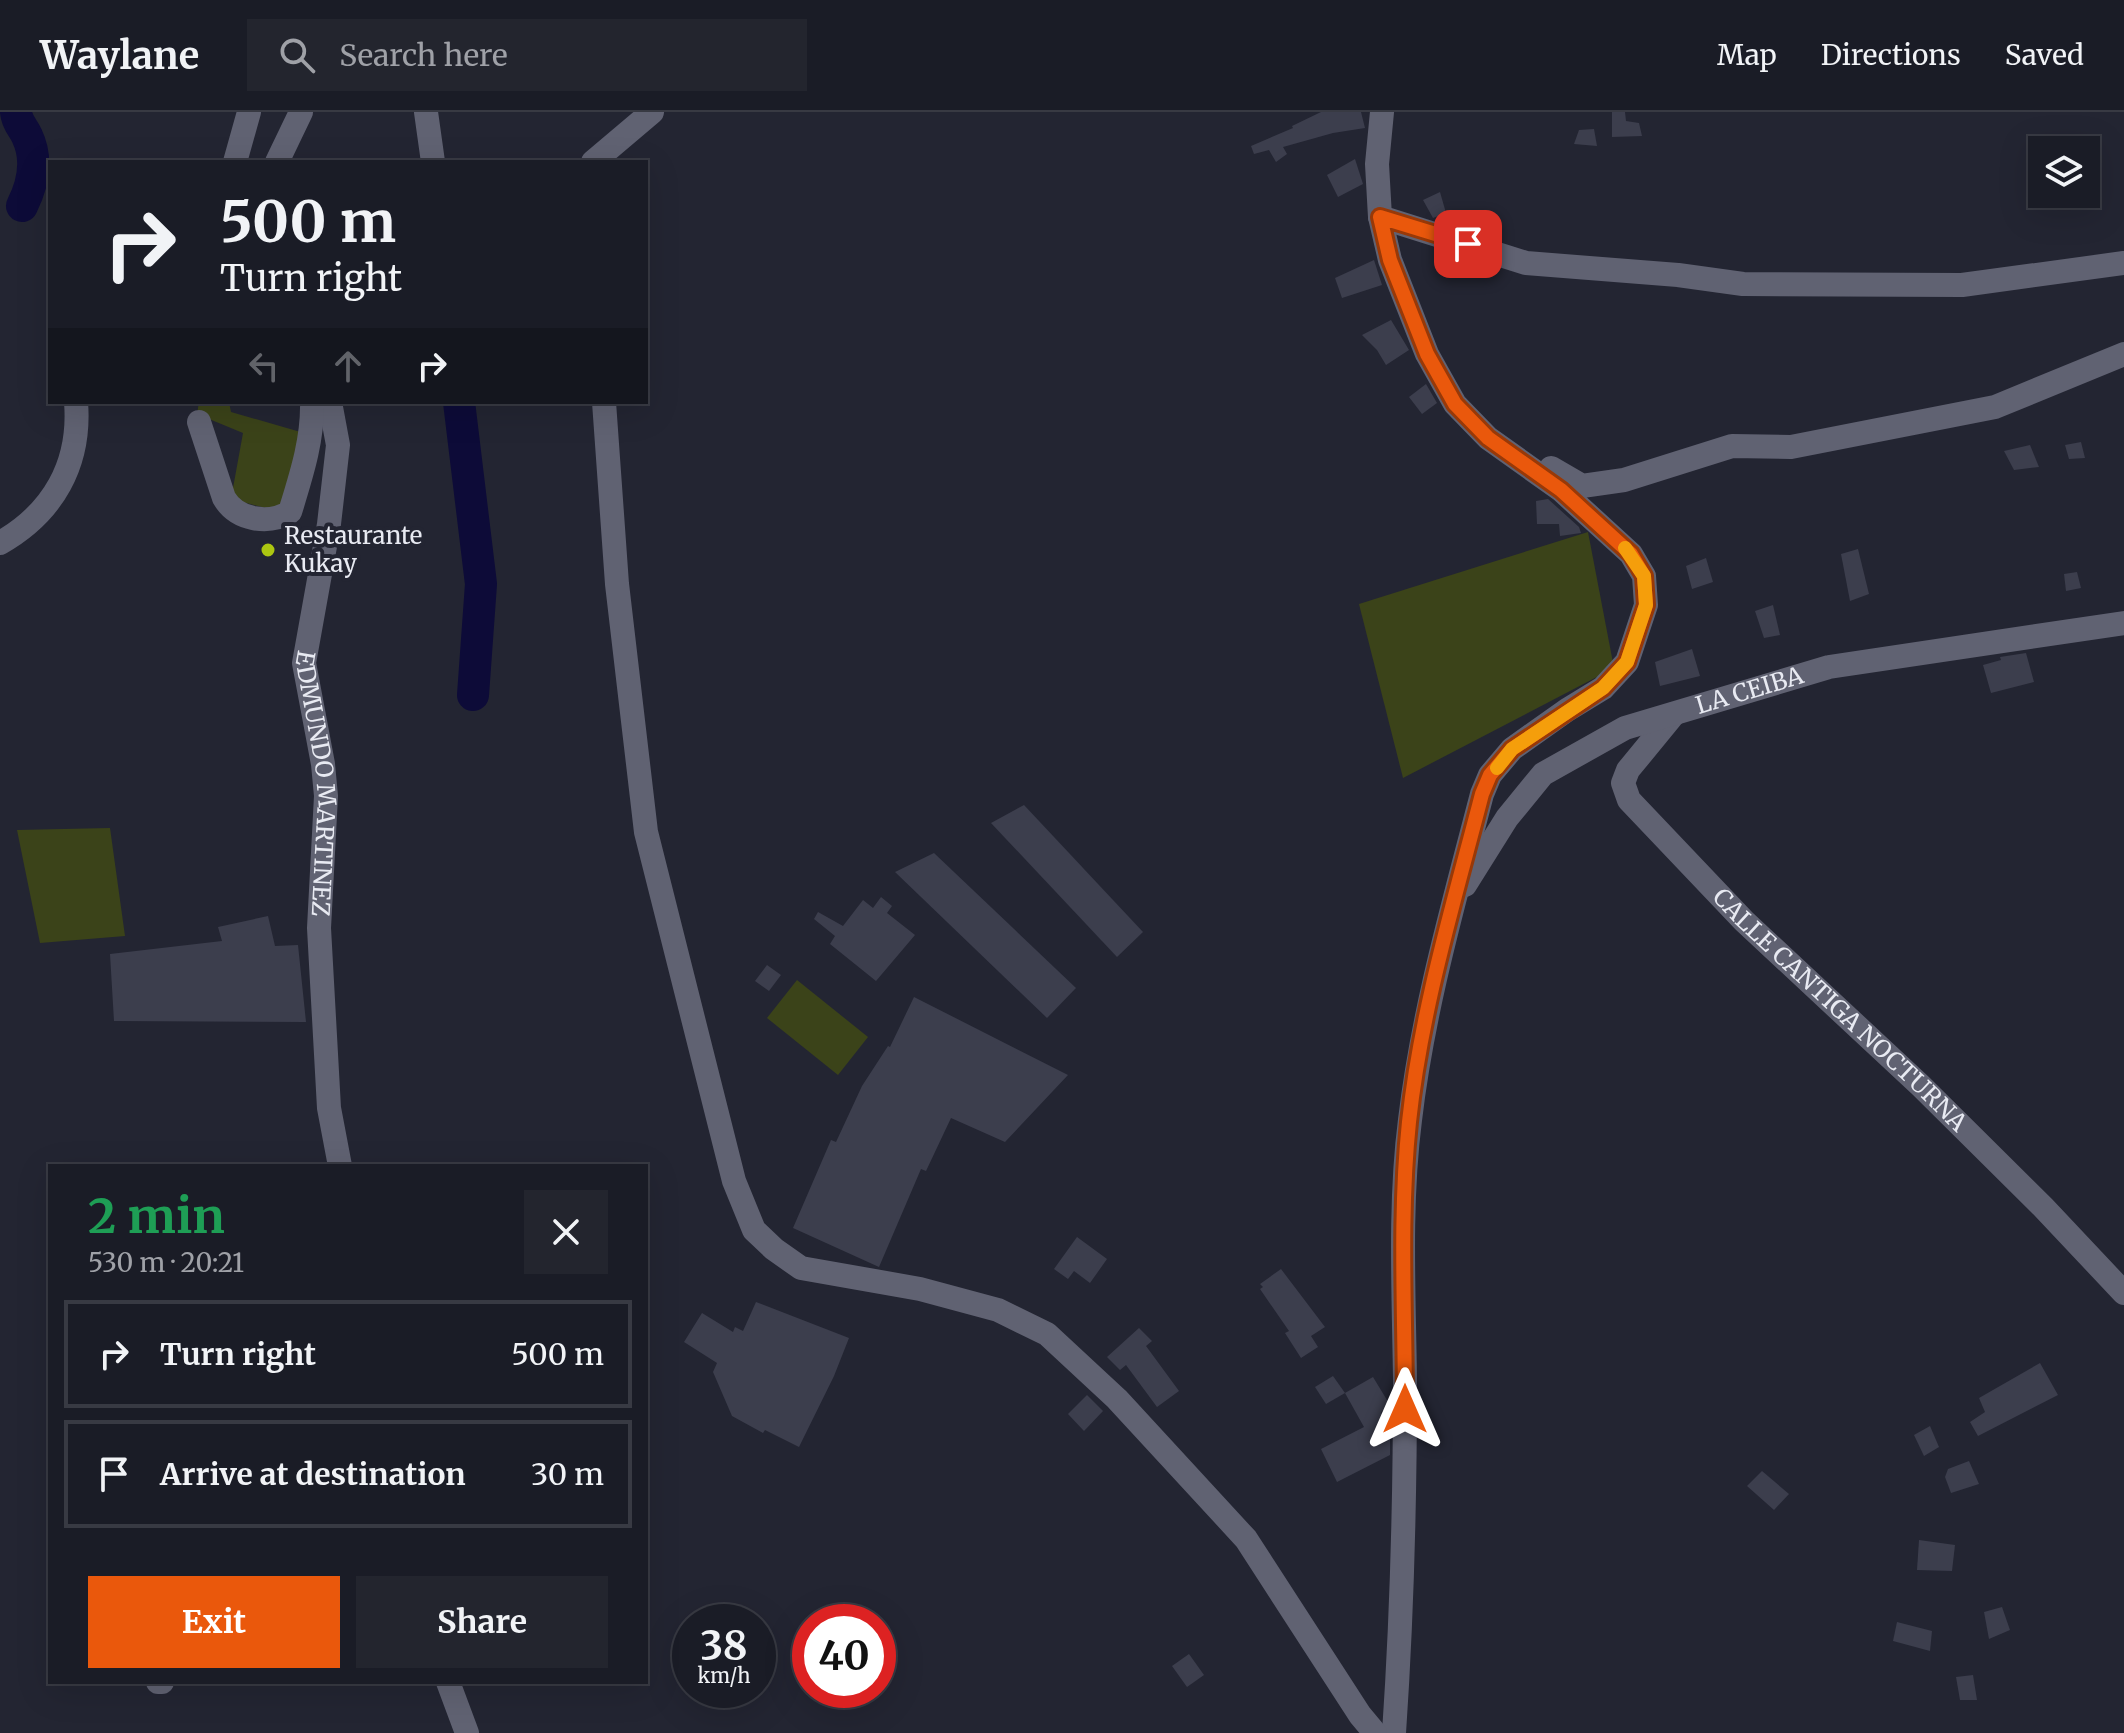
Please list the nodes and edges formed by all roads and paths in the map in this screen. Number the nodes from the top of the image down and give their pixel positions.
1 (249, 112) edge
2 (301, 112) edge
3 (426, 112) edge
4 (652, 112) edge
5 (1382, 112) edge
6 (236, 160) edge
7 (278, 160) edge
8 (432, 160) edge
9 (595, 160) edge
10 (1380, 217) junction
11 (2124, 263) edge
12 (2124, 354) edge
13 (76, 404) edge
14 (312, 404) edge
15 (330, 404) edge
16 (604, 404) edge
17 (199, 422) dead end
18 (1488, 438) junction
19 (0, 543) edge
20 (2124, 623) edge
21 (1674, 714) junction
22 (1454, 904) junction
23 (340, 1164) edge
24 (2124, 1293) edge
25 (449, 1684) edge
26 (467, 1733) edge
27 (1375, 1733) edge
28 (1394, 1733) edge

1 - 6 street
2 - 7 street
3 - 8 street
4 - 9 street
5 - 10 street
10 - 11 street
10 - 18 street
12 - 18 street
13 - 19 street
14 - 17 street
15 - 23 street, EDMUNDO MARTINEZ
16 - 27 street
18 - 22 street
20 - 21 street, LA CEIBA
21 - 22 street, LA CEIBA
21 - 24 street, CALLE CANTIGA NOCTURNA
22 - 28 street
25 - 26 street

